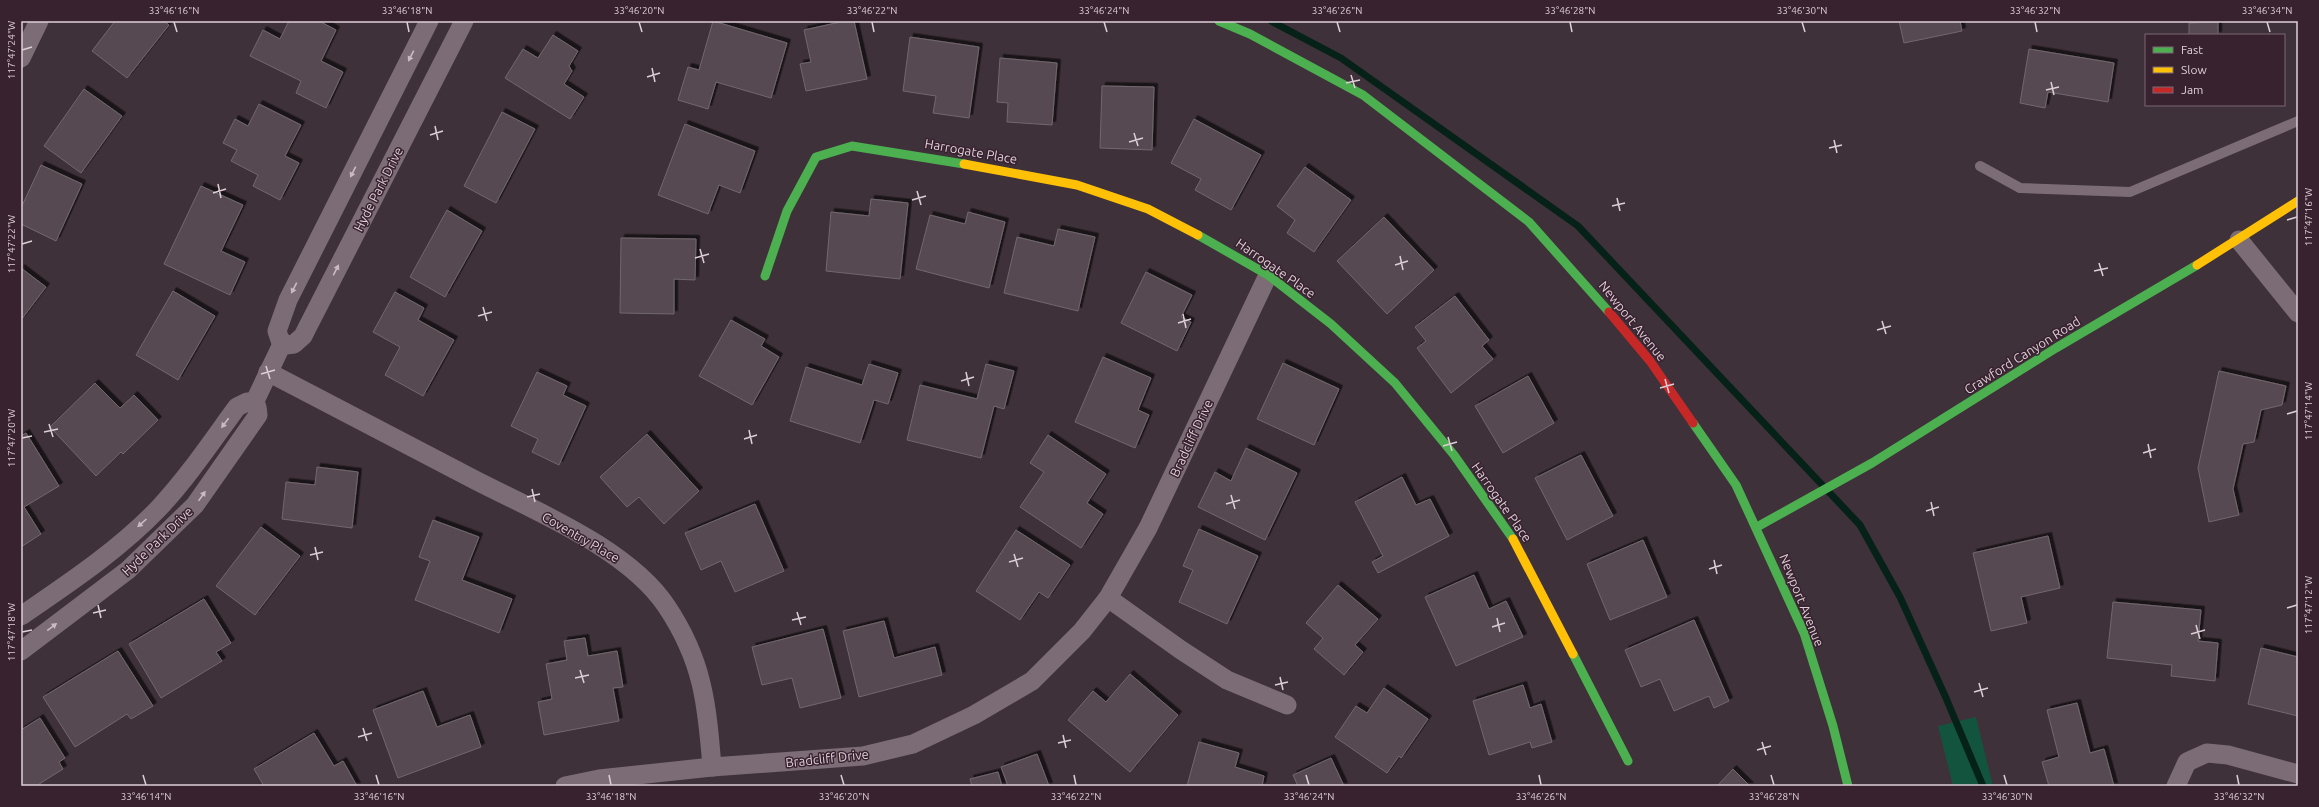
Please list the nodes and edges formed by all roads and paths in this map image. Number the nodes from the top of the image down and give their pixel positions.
1 (40, 21) edge
2 (429, 21) edge
3 (464, 21) edge
4 (1219, 21) edge
5 (21, 58) edge
6 (2298, 121) edge
7 (1980, 166) dead end
8 (2298, 201) edge
9 (2239, 240) junction
10 (765, 276) dead end
11 (1268, 276) junction
12 (2298, 313) edge
13 (283, 342) junction
14 (268, 372) junction
15 (254, 403) junction
16 (1758, 527) junction
17 (1108, 598) junction
18 (21, 616) edge
19 (21, 650) edge
20 (1287, 705) dead end
21 (1628, 761) dead end
22 (712, 767) junction
23 (2298, 774) edge
24 (565, 786) edge
25 (1848, 786) edge
26 (2176, 786) edge

1 - 5 street
2 -> 13 street
13 -> 3 street, Hyde Park Drive
4 - 16 main road, Newport Avenue
6 - 7 lane
8 - 9 main road, Crawford Canyon Road
9 - 12 street
9 - 16 main road, Crawford Canyon Road
10 - 11 main road, Harrogate Place
11 - 17 street, Bradcliff Drive
11 - 21 main road, Harrogate Place
13 - 14 street, Hyde Park Drive
14 - 15 street, Hyde Park Drive
14 - 22 street, Coventry Place
15 -> 18 street, Hyde Park Drive
19 -> 15 street, Hyde Park Drive
16 - 25 main road, Newport Avenue
17 - 20 street
17 - 22 street, Bradcliff Drive
22 - 24 street, Bradcliff Drive
23 - 26 street

